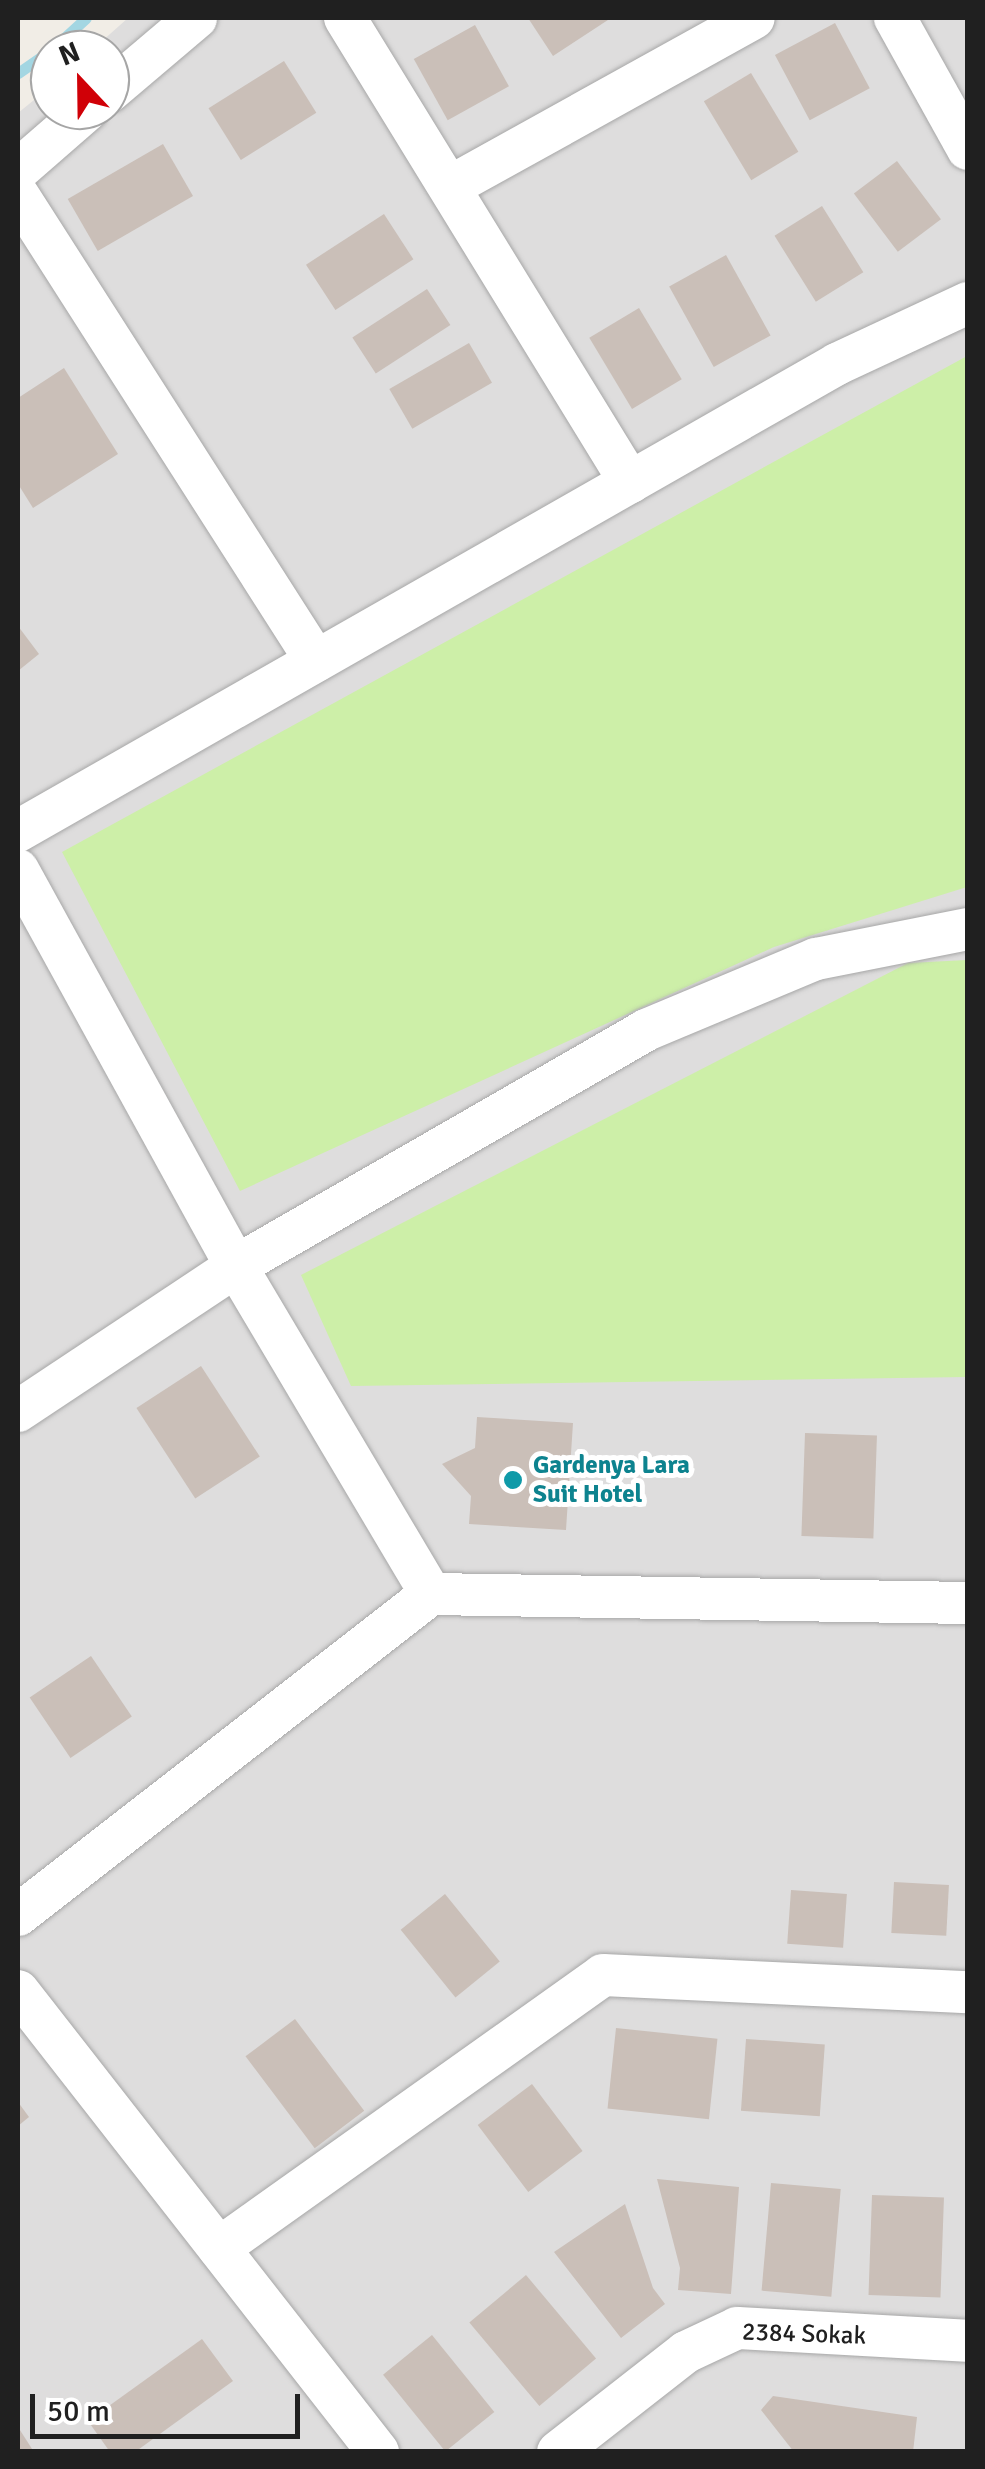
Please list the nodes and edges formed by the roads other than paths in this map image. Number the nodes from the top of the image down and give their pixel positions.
1 (196, 18) edge
2 (345, 18) edge
3 (754, 18) edge
4 (895, 18) edge
5 (130, 74) edge
6 (65, 130) edge
7 (968, 149) edge
8 (18, 170) edge
9 (451, 186) junction
10 (18, 195) edge
11 (968, 303) edge
12 (630, 482) junction
13 (316, 661) junction
14 (18, 831) edge
15 (18, 870) edge
16 (968, 928) edge
17 (236, 1266) junction
18 (18, 1410) edge
19 (431, 1594) junction
20 (968, 1603) edge
21 (18, 1915) edge
22 (18, 1991) edge
23 (968, 1992) edge
24 (219, 2248) junction
25 (968, 2341) edge
26 (378, 2452) edge
27 (558, 2452) edge

1 - 5 street
2 - 9 street
3 - 9 street
4 - 7 street
6 - 8 street
9 - 12 street
10 - 13 street
11 - 12 street
12 - 13 street
13 - 14 street
15 - 17 street
16 - 17 street
17 - 18 street
17 - 19 street
19 - 20 street
19 - 21 street
22 - 24 street
23 - 24 street
24 - 26 street
25 - 27 street, 2384 Sokak

